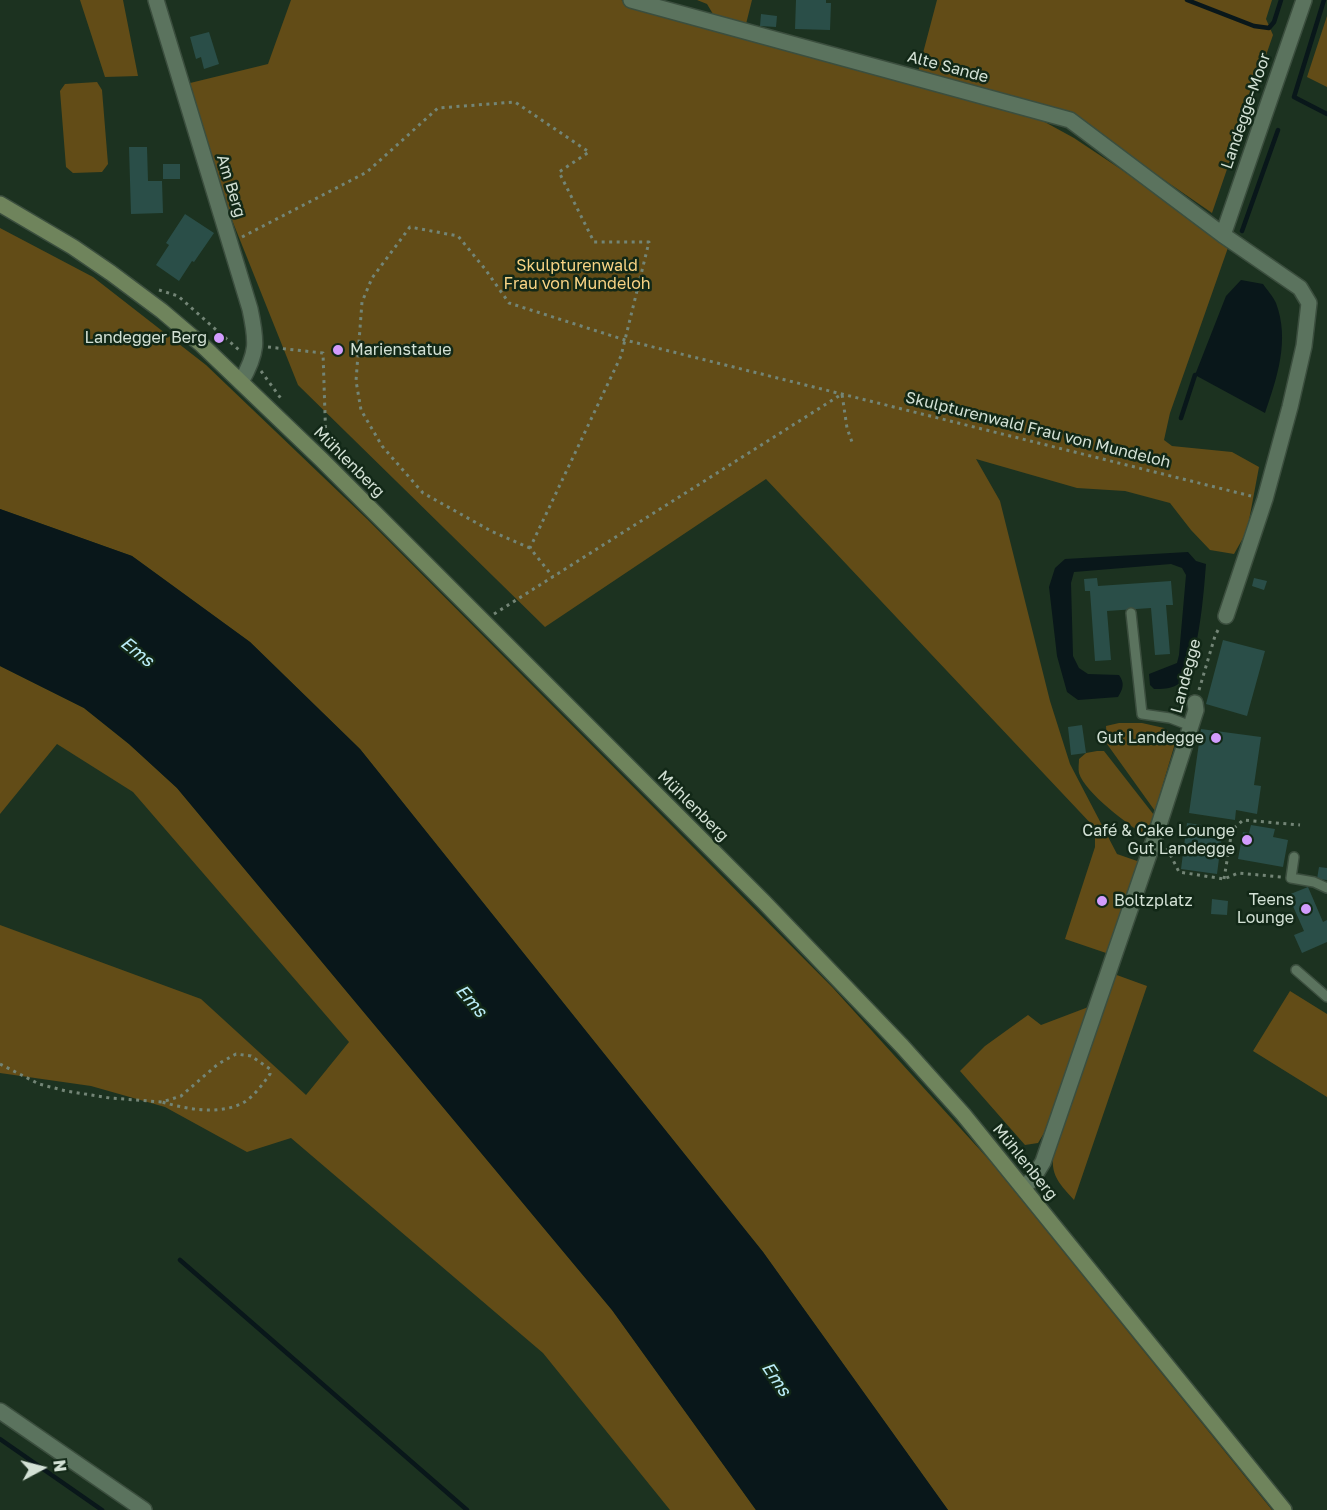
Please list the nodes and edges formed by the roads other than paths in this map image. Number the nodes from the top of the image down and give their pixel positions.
1 (156, 0) edge
2 (631, 0) edge
3 (1304, 0) edge
4 (0, 204) edge
5 (1223, 235) junction
6 (241, 382) junction
7 (1131, 613) dead end
8 (1226, 616) road end
9 (1195, 703) road end
10 (1191, 726) junction
11 (1294, 857) dead end
12 (1327, 888) edge
13 (1296, 970) dead end
14 (1327, 997) edge
15 (1023, 1187) junction
16 (0, 1412) edge
17 (144, 1510) edge
18 (1284, 1510) edge

1 - 6 street, Am Berg
2 - 5 street, Alte Sande
3 - 5 street, Landegge-Moor
4 - 6 main road, Mühlenberg
5 - 8 street
6 - 15 main road, Mühlenberg
7 - 10 lane
9 - 10 street, Landegge
10 - 15 street, Landegge
11 - 12 lane
13 - 14 lane
15 - 18 main road, Mühlenberg
16 - 17 street

